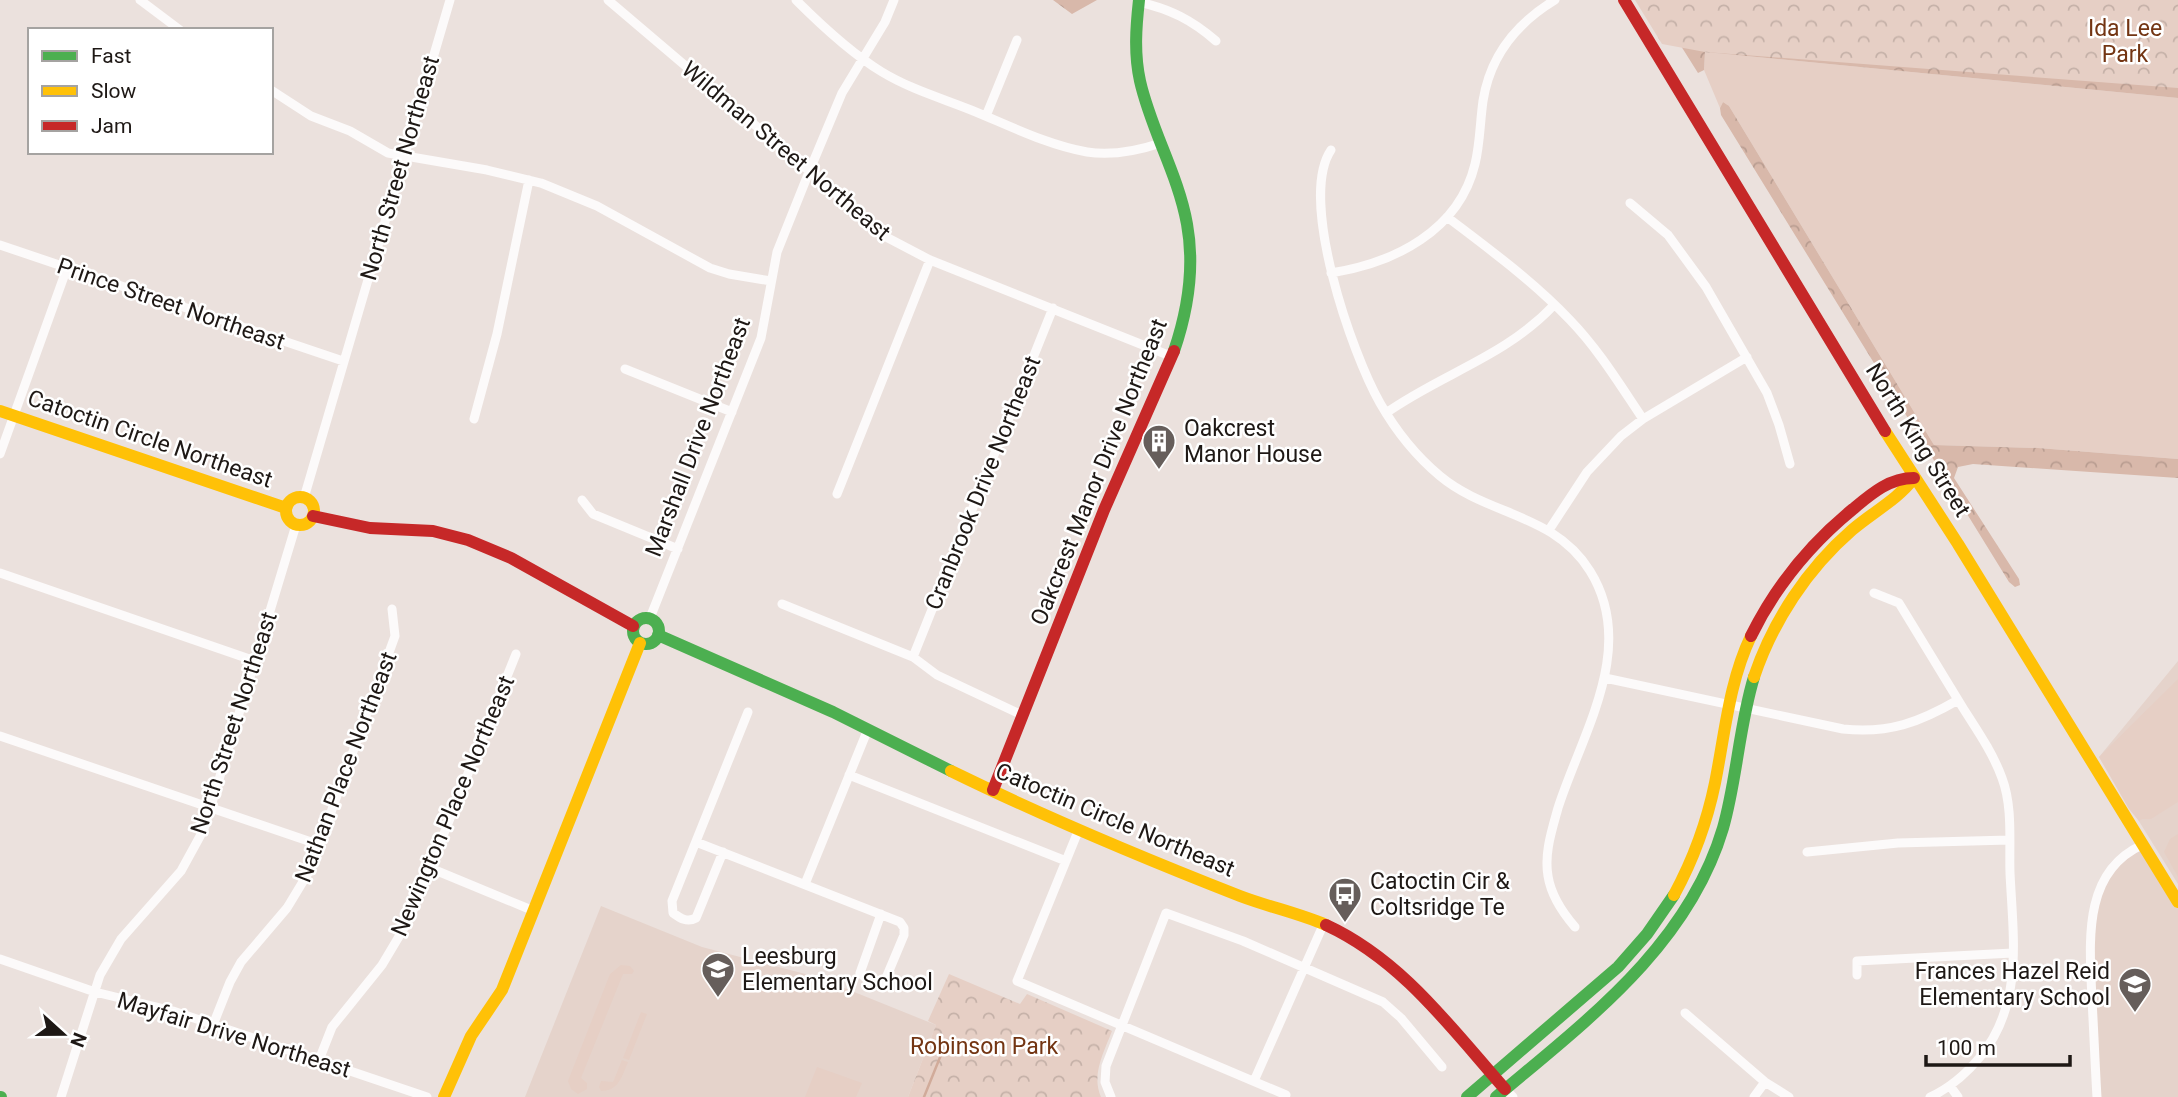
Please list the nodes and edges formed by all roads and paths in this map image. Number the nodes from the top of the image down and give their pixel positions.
1 (140, 0) edge
2 (450, 0) edge
3 (608, 0) edge
4 (796, 0) edge
5 (894, 0) edge
6 (1555, 0) edge
7 (1624, 0) edge
8 (1139, 1) edge
9 (177, 28) edge
10 (1017, 40) dead end
11 (1216, 41) dead end
12 (862, 58) junction
13 (273, 91) edge
14 (986, 116) junction
15 (1161, 144) junction
16 (1331, 150) dead end
17 (403, 157) junction
18 (809, 172) junction
19 (529, 180) junction
20 (1630, 203) dead end
21 (1447, 216) junction
22 (0, 245) edge
23 (930, 260) junction
24 (67, 268) junction
25 (1331, 273) junction
26 (771, 281) junction
27 (1554, 305) junction
28 (1053, 308) junction
29 (1173, 357) junction
30 (1747, 357) junction
31 (343, 361) junction
32 (625, 369) dead end
33 (0, 411) edge
34 (732, 412) junction
35 (1386, 413) junction
36 (15, 416) junction
37 (474, 419) dead end
38 (1643, 419) junction
39 (0, 454) edge
40 (1790, 464) dead end
41 (1914, 478) junction
42 (837, 494) dead end
43 (304, 498) junction
44 (582, 500) dead end
45 (286, 508) junction
46 (313, 516) junction
47 (296, 525) junction
48 (1549, 530) junction
49 (678, 549) junction
50 (0, 573) edge
51 (1874, 593) dead end
52 (782, 604) dead end
53 (392, 609) dead end
54 (650, 618) junction
55 (633, 626) junction
56 (658, 635) junction
57 (640, 643) junction
58 (516, 654) dead end
59 (913, 657) junction
60 (255, 661) junction
61 (1605, 678) junction
62 (1958, 700) junction
63 (1729, 704) junction
64 (1747, 708) junction
65 (748, 712) dead end
66 (1022, 715) junction
67 (868, 729) junction
68 (0, 736) edge
69 (849, 775) junction
70 (993, 790) junction
71 (211, 807) junction
72 (1079, 829) junction
73 (2009, 840) junction
74 (696, 842) junction
75 (320, 845) junction
76 (2142, 845) junction
77 (723, 852) junction
78 (1807, 852) dead end
79 (1066, 861) junction
80 (430, 868) junction
81 (804, 884) junction
82 (2178, 902) edge
83 (534, 911) junction
84 (881, 914) junction
85 (1324, 923) junction
86 (1575, 927) dead end
87 (2013, 953) junction
88 (0, 959) edge
89 (1304, 967) junction
90 (1857, 975) dead end
91 (95, 992) junction
92 (1685, 1013) dead end
93 (213, 1025) junction
94 (1121, 1025) junction
95 (319, 1060) junction
96 (1442, 1067) dead end
97 (1494, 1075) junction
98 (1254, 1080) junction
99 (1765, 1082) junction
100 (1950, 1086) junction
101 (1505, 1094) edge
102 (1288, 1096) edge
103 (61, 1097) edge
104 (427, 1097) edge
105 (444, 1097) edge
106 (1111, 1097) edge
107 (1467, 1097) edge
108 (1754, 1097) edge
109 (1789, 1097) edge
110 (1930, 1097) edge
111 (1958, 1097) edge
112 (2097, 1097) edge

1 - 9 street
2 - 17 street, North Street Northeast
3 - 18 street, Wildman Street Northeast
4 - 12 street
5 - 12 street, Marshall Drive Northeast
6 - 21 street
7 - 41 street, North King Street
8 - 11 street
8 - 15 street, Oakcrest Manor Drive Northeast
10 - 14 street
12 - 14 street
12 - 18 street, Marshall Drive Northeast
13 - 17 street
14 - 15 street
15 - 29 street, Oakcrest Manor Drive Northeast
16 - 25 street
17 - 19 street
17 - 31 street, North Street Northeast
18 - 23 street, Wildman Street Northeast
18 - 26 street, Marshall Drive Northeast
19 - 26 street
19 - 37 street
20 - 30 street
21 - 25 street
21 - 27 street
22 - 24 street, Prince Street Northeast
23 - 28 street, Wildman Street Northeast
23 - 42 street
24 - 31 street, Prince Street Northeast
24 - 36 street
25 - 35 street
26 - 34 street, Marshall Drive Northeast
27 - 35 street
27 - 38 street
28 - 29 street, Wildman Street Northeast
28 - 59 street, Cranbrook Drive Northeast
29 - 66 street, Oakcrest Manor Drive Northeast
30 - 38 street
30 - 40 street
31 - 43 street, North Street Northeast
32 - 34 street
33 - 36 street, Catoctin Circle Northeast
34 - 49 street, Marshall Drive Northeast
35 - 48 street
36 - 39 street
36 - 45 street, Catoctin Circle Northeast
38 - 48 street
41 - 63 street
41 - 64 street
41 - 76 street, North King Street
43 - 45 street, Catoctin Circle Northeast
43 - 46 street
44 - 49 street
45 - 47 street, Catoctin Circle Northeast
46 - 47 street
46 - 55 street
47 - 60 street, North Street Northeast
48 - 61 street
49 - 54 street, Marshall Drive Northeast
50 - 60 street
51 - 62 street
52 - 59 street
53 - 75 street, Nathan Place Northeast
54 - 55 street
54 - 56 street
55 - 57 street
56 - 57 street
56 - 67 street, Catoctin Circle Northeast
57 - 83 street
58 - 80 street, Newington Place Northeast
59 - 66 street
60 - 71 street, North Street Northeast
61 - 63 street
61 - 86 street
62 - 64 street
62 - 73 street
63 - 64 street
63 - 97 street
64 - 101 street
65 - 74 street
66 - 70 street, Oakcrest Manor Drive Northeast
67 - 69 street
67 - 70 street, Catoctin Circle Northeast
68 - 71 street
69 - 79 street
69 - 81 street
70 - 72 street, Catoctin Circle Northeast
71 - 75 street
71 - 91 street, North Street Northeast
72 - 79 street
72 - 85 street, Catoctin Circle Northeast
73 - 78 street
73 - 87 street
74 - 77 street
74 - 77 street
75 - 93 street, Nathan Place Northeast
76 - 82 street, North King Street
76 - 112 street
77 - 81 street
79 - 94 street
80 - 83 street
80 - 95 street, Newington Place Northeast
81 - 84 street
83 - 105 street
84 - 84 street
85 - 89 street
85 - 97 street, Catoctin Circle Northeast
87 - 90 street
87 - 100 street
88 - 91 street, Mayfair Drive Northeast
89 - 94 street
89 - 96 street
89 - 98 street
91 - 93 street, Mayfair Drive Northeast
91 - 103 street, North Street Northeast
92 - 99 street
93 - 95 street, Mayfair Drive Northeast
94 - 98 street
94 - 106 street
95 - 104 street, Mayfair Drive Northeast
97 - 101 street, Catoctin Circle Northeast
97 - 107 street
98 - 102 street
99 - 108 street
99 - 109 street
100 - 110 street
100 - 111 street

